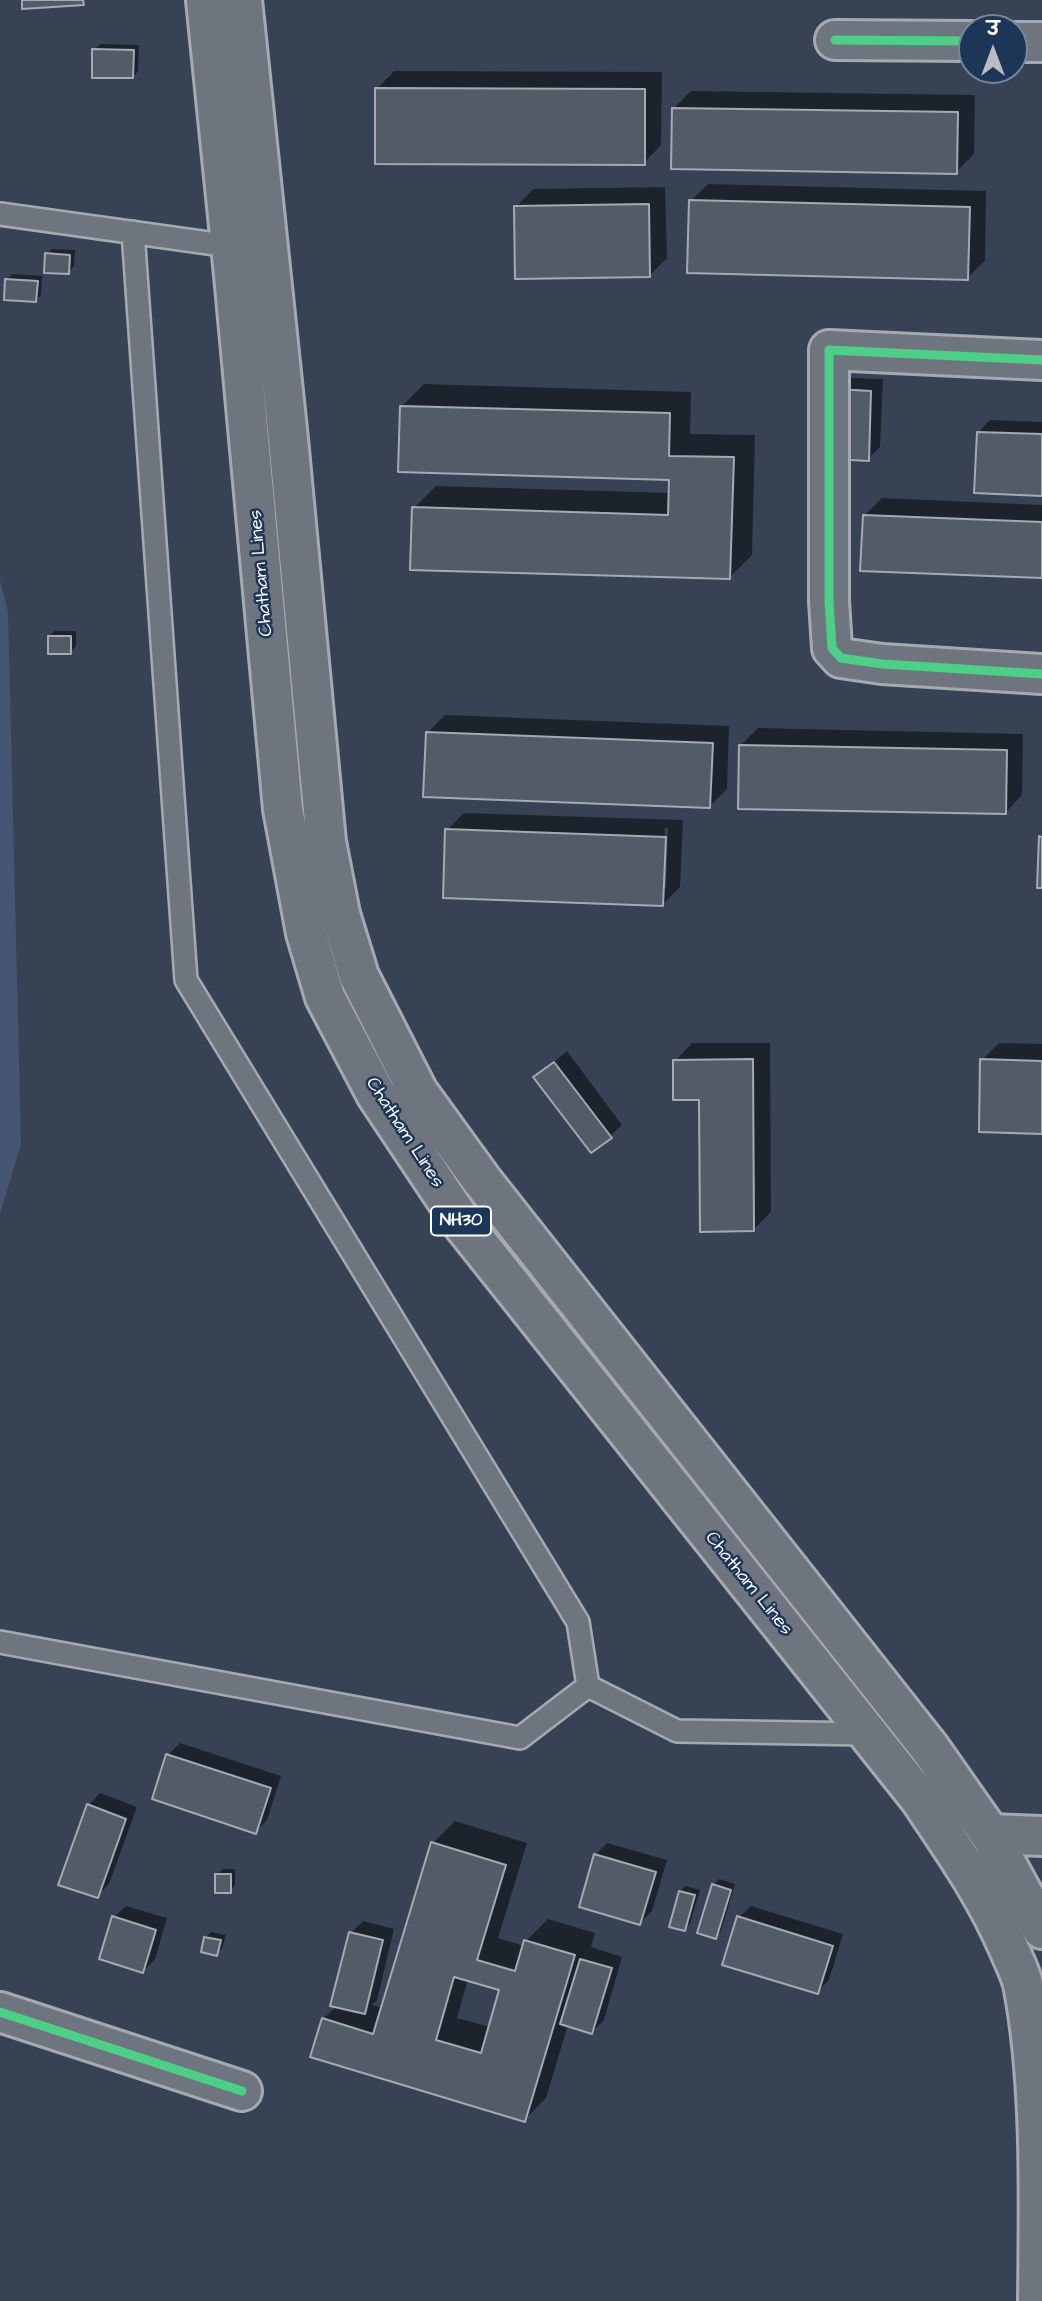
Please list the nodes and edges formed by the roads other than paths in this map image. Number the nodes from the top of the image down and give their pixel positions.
1 (206, 0) edge
2 (243, 0) edge
3 (835, 40) dead end
4 (958, 41) edge
5 (0, 214) edge
6 (133, 232) junction
7 (231, 246) junction
8 (269, 251) junction
9 (1042, 360) edge
10 (1042, 674) edge
11 (0, 1642) edge
12 (588, 1686) junction
13 (867, 1734) junction
14 (990, 1834) junction
15 (1042, 1836) edge
16 (1042, 1929) edge
17 (0, 2012) edge
18 (242, 2091) dead end
19 (1038, 2301) edge

1 - 7 main road, Chatham Lines / NH30
2 - 8 main road, Chatham Lines / NH30
3 - 4 main road
5 - 6 lane
6 - 7 lane
6 - 12 lane
7 - 8 lane
7 - 13 main road, Chatham Lines / NH30
8 - 14 main road, Chatham Lines / NH30
9 - 10 main road
11 - 12 lane
12 - 13 lane
13 - 19 main road, Chatham Lines / NH30
14 - 15 main road
14 - 16 main road, Chatham Lines / NH30
17 - 18 main road

